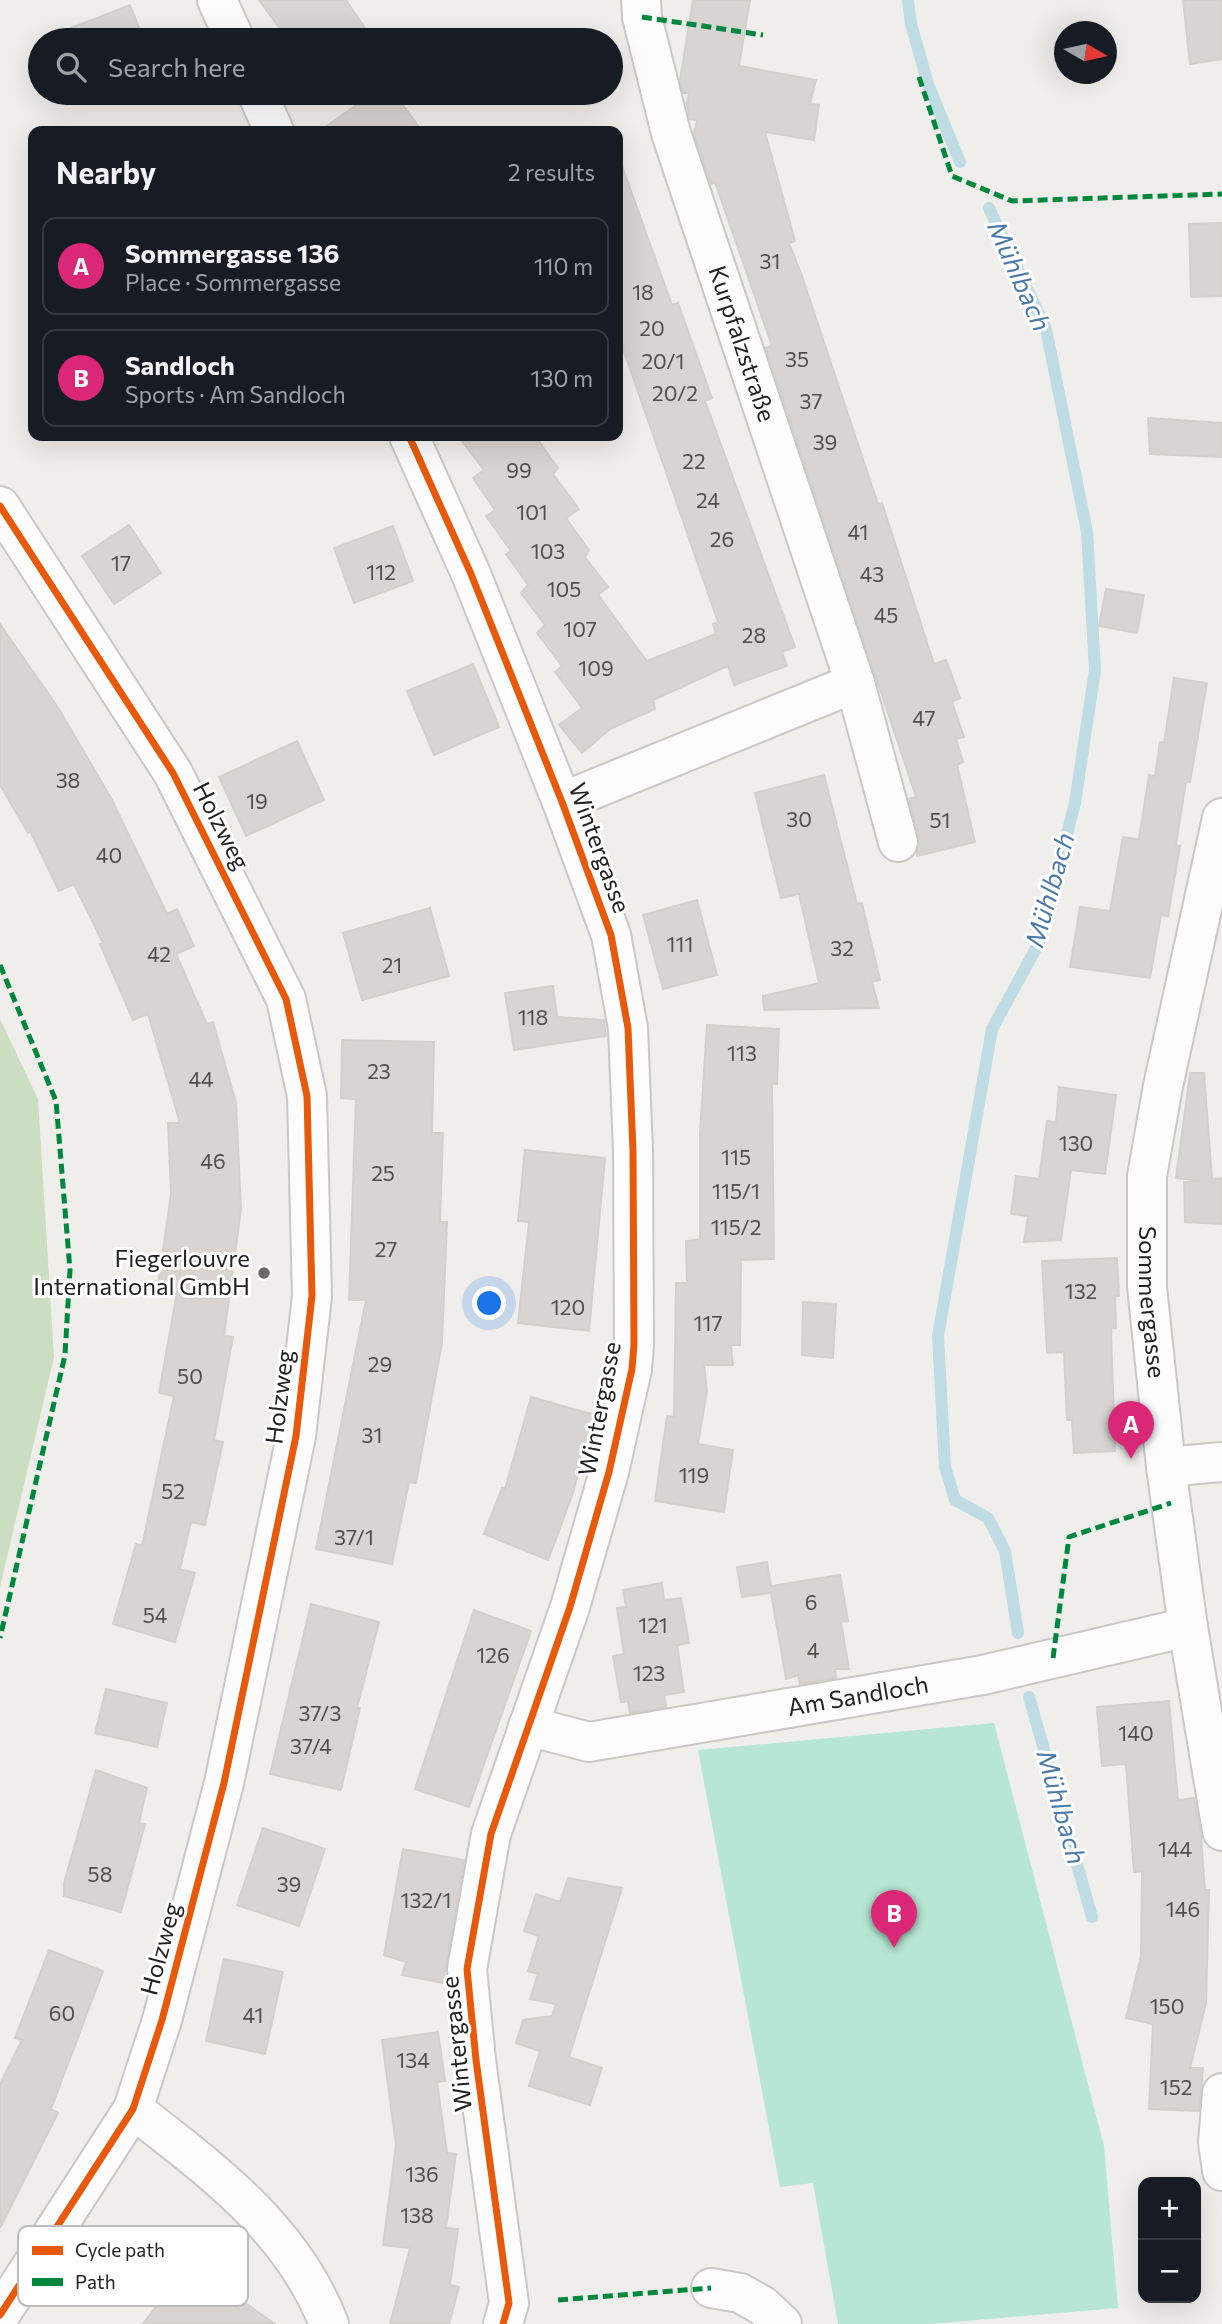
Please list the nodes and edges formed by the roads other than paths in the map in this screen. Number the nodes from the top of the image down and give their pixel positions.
1 (217, 0) edge
2 (641, 0) edge
3 (229, 28) edge
4 (262, 105) edge
5 (272, 126) edge
6 (411, 441) edge
7 (0, 506) edge
8 (855, 683) junction
9 (562, 802) junction
10 (1222, 818) edge
11 (898, 842) dead end
12 (1222, 1462) edge
13 (1166, 1466) junction
14 (1188, 1627) junction
15 (528, 1726) junction
16 (1222, 1831) edge
17 (1222, 2093) edge
18 (133, 2109) junction
19 (1222, 2171) edge
20 (57, 2226) edge
21 (18, 2287) edge
22 (711, 2288) dead end
23 (0, 2315) edge
24 (329, 2324) edge
25 (503, 2324) edge
26 (782, 2324) edge

1 - 3 street
2 - 8 street, Kurpfalzstraße
4 - 5 street
6 - 9 street, Wintergasse
7 - 18 street, Holzweg
8 - 9 street
8 - 11 street, Kurpfalzstraße
9 - 15 street, Wintergasse
10 - 13 street, Sommergasse
12 - 13 street
13 - 14 street, Sommergasse
14 - 15 street, Am Sandloch
14 - 16 street, Sommergasse
15 - 25 street, Wintergasse
17 - 19 street
18 - 20 street, Holzweg
18 - 24 street
21 - 23 street, Holzweg
22 - 26 street

